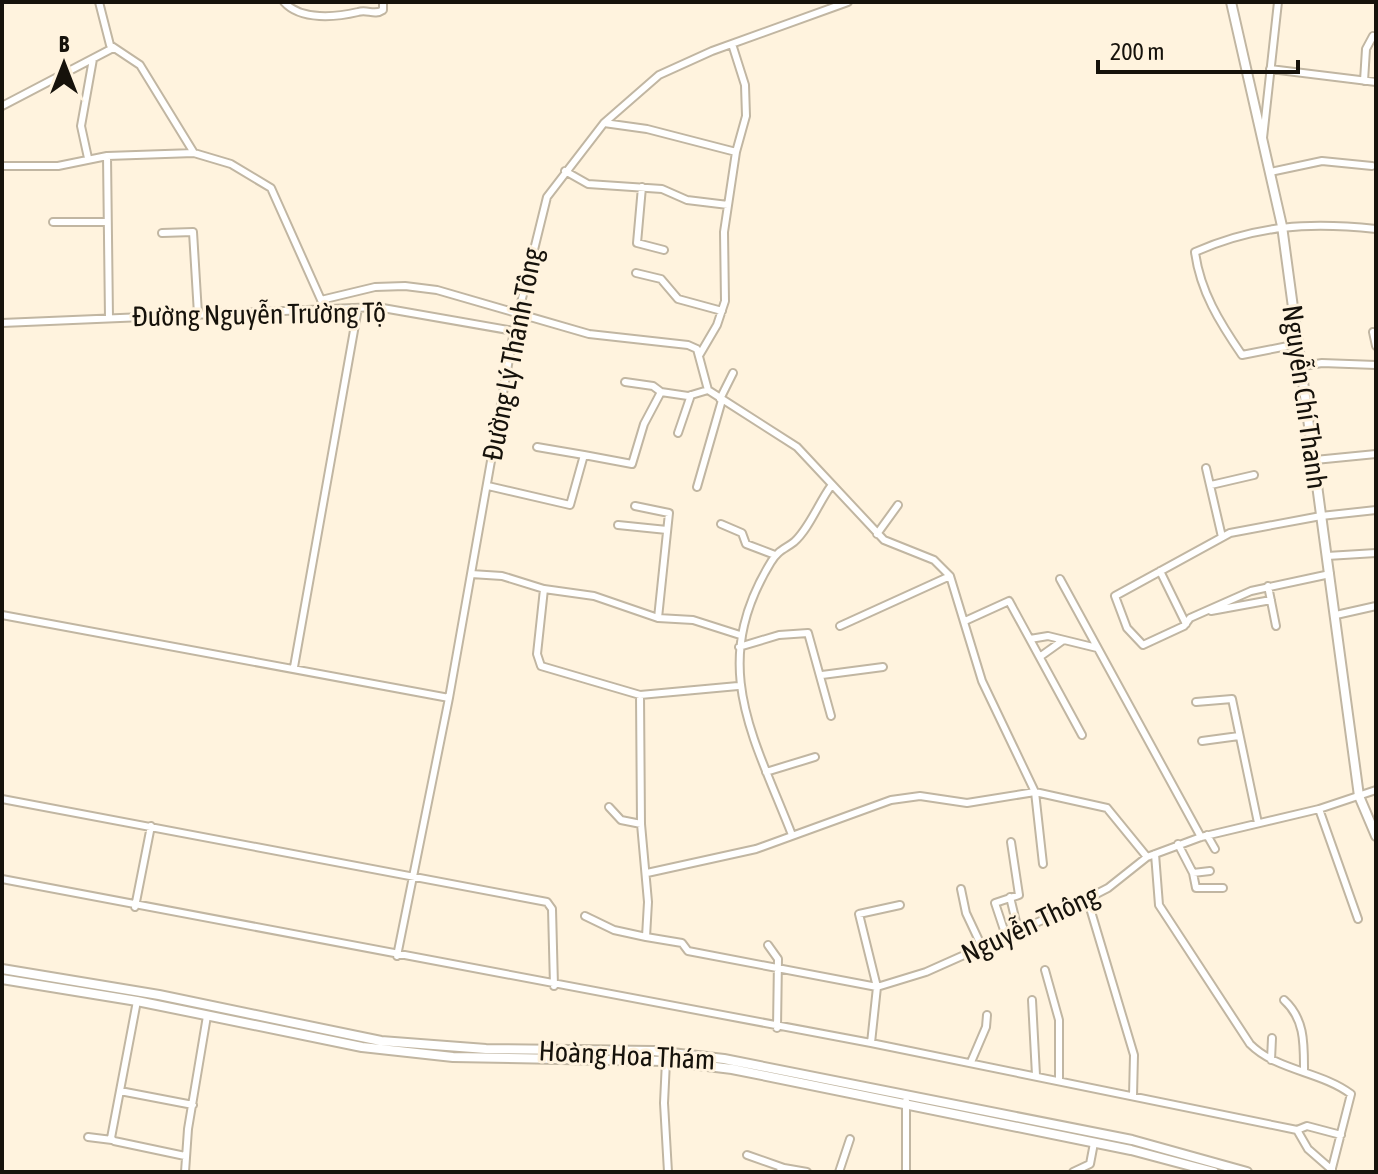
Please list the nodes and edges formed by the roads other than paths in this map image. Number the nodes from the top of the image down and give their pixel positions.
1 (99, 2) edge
2 (284, 2) edge
3 (383, 2) edge
4 (848, 2) edge
5 (1231, 2) edge
6 (1278, 2) edge
7 (1373, 36) dead end
8 (732, 44) junction
9 (113, 48) junction
10 (93, 58) junction
11 (1270, 69) junction
12 (1364, 81) junction
13 (1376, 82) edge
14 (2, 106) edge
15 (604, 123) junction
16 (1263, 139) junction
17 (736, 152) junction
18 (194, 153) junction
19 (107, 156) junction
20 (88, 158) junction
21 (2, 166) edge
22 (1372, 166) dead end
23 (565, 171) junction
24 (1270, 172) junction
25 (642, 187) junction
26 (728, 205) junction
27 (53, 222) dead end
28 (106, 222) junction
29 (1282, 226) junction
30 (1376, 229) edge
31 (162, 233) dead end
32 (664, 250) dead end
33 (636, 273) dead end
34 (321, 300) junction
35 (358, 308) junction
36 (325, 309) junction
37 (722, 311) junction
38 (519, 313) junction
39 (198, 314) junction
40 (109, 318) junction
41 (2, 323) edge
42 (514, 331) junction
43 (1373, 332) dead end
44 (1298, 344) junction
45 (1376, 346) edge
46 (700, 354) junction
47 (1376, 365) edge
48 (1303, 366) junction
49 (733, 373) dead end
50 (625, 382) dead end
51 (708, 390) junction
52 (661, 392) junction
53 (691, 395) junction
54 (721, 399) junction
55 (678, 433) dead end
56 (537, 447) dead end
57 (1376, 454) edge
58 (584, 455) junction
59 (1315, 460) junction
60 (1206, 468) dead end
61 (1254, 475) dead end
62 (1211, 485) junction
63 (488, 486) junction
64 (831, 486) junction
65 (697, 487) dead end
66 (898, 505) dead end
67 (635, 506) dead end
68 (1376, 510) edge
69 (1321, 516) junction
70 (721, 524) dead end
71 (618, 525) dead end
72 (667, 530) junction
73 (877, 534) junction
74 (1222, 537) junction
75 (1376, 553) edge
76 (775, 555) junction
77 (1327, 556) junction
78 (1160, 571) junction
79 (471, 574) junction
80 (1330, 574) junction
81 (950, 576) junction
82 (1060, 579) dead end
83 (1268, 586) junction
84 (544, 589) junction
85 (1271, 600) junction
86 (1376, 606) edge
87 (1200, 613) junction
88 (2, 615) edge
89 (1336, 615) junction
90 (658, 618) junction
91 (965, 621) junction
92 (1186, 624) junction
93 (840, 626) dead end
94 (1276, 626) dead end
95 (740, 635) junction
96 (1030, 639) junction
97 (1062, 641) junction
98 (739, 647) junction
99 (1097, 648) junction
100 (1041, 656) junction
101 (294, 667) junction
102 (883, 667) dead end
103 (822, 675) junction
104 (738, 686) junction
105 (640, 695) junction
106 (449, 698) junction
107 (1196, 702) dead end
108 (831, 716) dead end
109 (1082, 735) dead end
110 (1239, 736) junction
111 (1202, 741) dead end
112 (815, 757) dead end
113 (766, 772) junction
114 (1376, 790) edge
115 (1035, 792) junction
116 (1359, 796) junction
117 (2, 799) edge
118 (609, 807) dead end
119 (1319, 809) junction
120 (1258, 823) junction
121 (641, 824) junction
122 (151, 826) junction
123 (792, 835) junction
124 (1204, 836) junction
125 (1376, 836) edge
126 (1011, 842) dead end
127 (1178, 844) junction
128 (1215, 849) dead end
129 (1155, 854) junction
130 (1147, 857) junction
131 (1043, 864) dead end
132 (1210, 871) dead end
133 (647, 873) junction
134 (1193, 873) junction
135 (415, 876) junction
136 (2, 879) edge
137 (1223, 888) dead end
138 (961, 889) dead end
139 (1010, 897) junction
140 (1087, 898) junction
141 (900, 905) dead end
142 (135, 907) junction
143 (585, 916) dead end
144 (1358, 919) dead end
145 (1018, 930) junction
146 (1006, 936) junction
147 (646, 937) junction
148 (768, 945) dead end
149 (982, 947) junction
150 (397, 956) junction
151 (2, 969) edge
152 (779, 969) junction
153 (1045, 970) dead end
154 (2, 979) edge
155 (76, 980) junction
156 (554, 986) junction
157 (877, 987) junction
158 (73, 991) junction
159 (1032, 1000) dead end
160 (1284, 1000) dead end
161 (137, 1001) junction
162 (987, 1015) dead end
163 (207, 1016) junction
164 (777, 1028) junction
165 (1272, 1038) dead end
166 (871, 1043) junction
167 (454, 1047) junction
168 (453, 1057) junction
169 (667, 1057) junction
170 (1271, 1060) junction
171 (971, 1062) junction
172 (1304, 1071) junction
173 (1036, 1075) junction
174 (1059, 1080) junction
175 (120, 1091) junction
176 (1133, 1096) junction
177 (906, 1097) junction
178 (193, 1105) junction
179 (1297, 1130) junction
180 (1341, 1135) junction
181 (88, 1137) dead end
182 (850, 1139) dead end
183 (112, 1140) junction
184 (1094, 1143) junction
185 (747, 1155) dead end
186 (185, 1156) junction
187 (781, 1170) edge
188 (1331, 1171) edge
189 (185, 1172) edge
190 (668, 1172) edge
191 (807, 1172) edge
192 (839, 1172) edge
193 (906, 1172) edge
194 (1073, 1172) edge
195 (1214, 1172) edge
196 (1247, 1172) edge

1 - 9 street
2 - 3 street
4 - 8 street, Đường Lý Thánh Tông
5 - 16 main road, Nguyễn Chí Thanh
6 - 11 street
7 - 12 street
8 - 15 street, Đường Lý Thánh Tông
8 - 17 street
9 - 10 street
9 - 18 street
10 - 14 street
10 - 20 street
11 - 12 street
11 - 16 street
12 - 13 street
15 - 17 street
15 - 23 street, Đường Lý Thánh Tông
16 - 24 main road, Nguyễn Chí Thanh
17 - 26 street
18 - 19 street
18 - 34 street
19 - 20 street
19 - 28 street
20 - 21 street
22 - 24 street
23 - 25 street
23 - 38 street, Đường Lý Thánh Tông
24 - 29 main road, Nguyễn Chí Thanh
25 - 26 street
25 - 32 street
26 - 37 street
27 - 28 street
28 - 40 street
29 - 30 street
29 - 44 main road, Nguyễn Chí Thanh
29 - 44 street
31 - 39 street
33 - 37 street
34 - 36 street
34 - 38 street
35 - 36 street, Đường Nguyễn Trường Tộ
35 - 42 street, Đường Nguyễn Trường Tộ
35 - 101 street
36 - 39 street, Đường Nguyễn Trường Tộ
37 - 46 street
38 - 42 street, Đường Lý Thánh Tông
38 - 46 street
39 - 40 street, Đường Nguyễn Trường Tộ
40 - 41 street, Đường Nguyễn Trường Tộ
42 - 63 street, Đường Lý Thánh Tông
43 - 45 street
44 - 48 main road, Nguyễn Chí Thanh
46 - 51 street
47 - 48 street
48 - 59 main road, Nguyễn Chí Thanh
49 - 54 street
50 - 52 street
51 - 53 street
51 - 54 street
52 - 53 street
52 - 58 street
53 - 55 street
54 - 64 street
54 - 65 street
56 - 58 street
57 - 59 street
58 - 63 street
59 - 69 main road, Nguyễn Chí Thanh
60 - 62 street
61 - 62 street
62 - 74 street
63 - 79 street, Đường Lý Thánh Tông
64 - 73 street
64 - 76 street
66 - 73 street
67 - 72 street
68 - 69 street
69 - 74 street
69 - 77 main road, Nguyễn Chí Thanh
70 - 76 street
71 - 72 street
72 - 90 street
73 - 81 street
74 - 78 street
75 - 77 street
76 - 95 street
77 - 80 main road, Nguyễn Chí Thanh
78 - 92 street
78 - 92 street
79 - 84 street
79 - 106 street, Đường Lý Thánh Tông
80 - 83 street
80 - 89 main road, Nguyễn Chí Thanh
81 - 91 street
81 - 93 street
82 - 99 street
83 - 85 street
83 - 87 street
84 - 90 street
84 - 105 street
85 - 87 street
85 - 94 street
86 - 89 street
87 - 92 street
88 - 101 street
89 - 116 main road, Nguyễn Chí Thanh
90 - 95 street
91 - 96 street
91 - 115 street
95 - 98 street
96 - 97 street
96 - 100 street
97 - 99 street
97 - 100 street
98 - 103 street
98 - 104 street
99 - 124 street
100 - 109 street
101 - 106 street
102 - 103 street
103 - 108 street
104 - 105 street
104 - 113 street
105 - 121 street
106 - 135 street, Đường Lý Thánh Tông
107 - 110 street
110 - 111 street
110 - 120 street
112 - 113 street
113 - 123 street
114 - 116 street, Nguyễn Thông
115 - 123 street
115 - 130 street
115 - 131 street
116 - 119 street, Nguyễn Thông
116 - 125 main road, Nguyễn Chí Thanh
117 - 122 street
118 - 121 street
119 - 120 street, Nguyễn Thông
119 - 144 street
120 - 124 street, Nguyễn Thông
121 - 133 street
122 - 135 street
122 - 142 street
123 - 133 street
124 - 127 street, Nguyễn Thông
124 - 128 street
126 - 139 street
127 - 129 street, Nguyễn Thông
127 - 134 street
129 - 130 street, Nguyễn Thông
129 - 170 street
130 - 140 street, Nguyễn Thông
132 - 134 street
133 - 147 street
134 - 137 street
135 - 150 street, Đường Lý Thánh Tông
135 - 156 street
136 - 142 street
138 - 149 street
139 - 145 street
139 - 146 street
140 - 145 street, Nguyễn Thông
140 - 176 street
141 - 157 street
142 - 150 street
143 - 147 street, Nguyễn Thông
145 - 146 street, Nguyễn Thông
146 - 149 street, Nguyễn Thông
147 - 152 street, Nguyễn Thông
148 - 152 street
149 - 157 street, Nguyễn Thông
150 - 156 street
151 - 155 main road, Hoàng Hoa Thám
152 - 157 street, Nguyễn Thông
152 - 164 street
153 - 174 street
154 - 158 main road, Hoàng Hoa Thám
155 - 158 main road
155 - 167 main road, Hoàng Hoa Thám
156 - 164 street
157 - 166 street
158 - 161 main road, Hoàng Hoa Thám
159 - 173 street
160 - 172 street
161 - 163 main road, Hoàng Hoa Thám
161 - 175 street
162 - 171 street
163 - 168 main road, Hoàng Hoa Thám
163 - 178 street
164 - 166 street
165 - 170 street
166 - 171 street
167 - 168 main road
167 - 169 main road, Hoàng Hoa Thám
168 - 169 main road, Hoàng Hoa Thám
169 - 177 main road, Hoàng Hoa Thám
169 - 190 street
170 - 172 street
171 - 173 street
172 - 180 street
173 - 174 street
174 - 176 street
175 - 178 street
175 - 183 street
176 - 179 street
177 - 184 main road, Hoàng Hoa Thám
177 - 193 street
177 - 196 main road, Hoàng Hoa Thám
178 - 186 street
179 - 180 street
179 - 188 street
180 - 188 street
181 - 183 street
182 - 192 street
183 - 186 street
184 - 194 street
184 - 195 main road, Hoàng Hoa Thám
185 - 187 street
186 - 189 street
187 - 191 street

